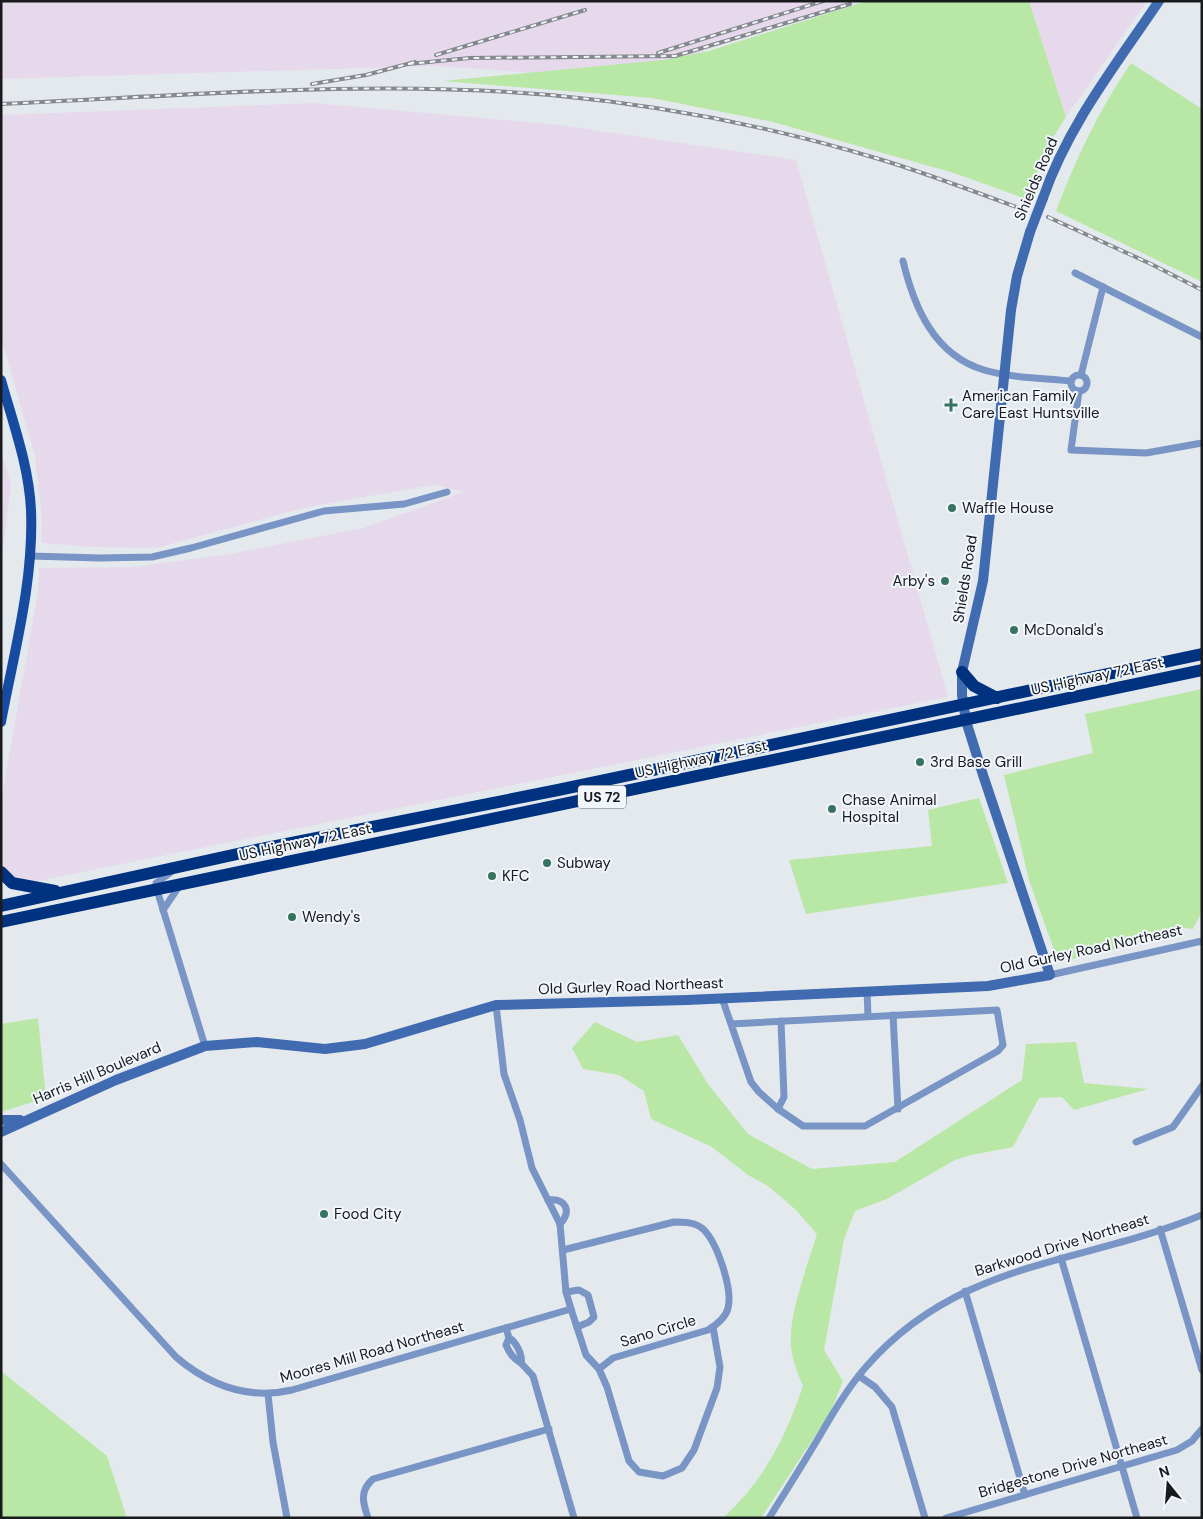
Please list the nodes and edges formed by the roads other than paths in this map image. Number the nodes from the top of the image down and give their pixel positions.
1 (1159, 1) edge
2 (903, 261) dead end
3 (1075, 273) dead end
4 (1102, 287) junction
5 (1202, 337) edge
6 (1005, 374) junction
7 (1081, 375) junction
8 (1, 380) edge
9 (1071, 381) junction
10 (1078, 391) junction
11 (1202, 443) edge
12 (447, 492) dead end
13 (30, 556) junction
14 (1202, 654) edge
15 (1202, 670) edge
16 (962, 672) junction
17 (997, 698) junction
18 (963, 704) junction
19 (966, 721) junction
20 (1, 722) edge
21 (175, 869) junction
22 (1, 872) edge
23 (181, 884) junction
24 (157, 890) junction
25 (63, 892) junction
26 (1, 906) edge
27 (163, 910) junction
28 (2, 923) edge
29 (1202, 941) edge
30 (1050, 975) junction
31 (867, 991) junction
32 (722, 998) junction
33 (496, 1005) junction
34 (893, 1015) junction
35 (868, 1016) junction
36 (781, 1021) junction
37 (731, 1024) junction
38 (205, 1046) junction
39 (1202, 1086) edge
40 (778, 1109) junction
41 (898, 1109) junction
42 (1, 1120) edge
43 (26, 1120) junction
44 (1, 1132) edge
45 (1136, 1142) dead end
46 (1, 1164) edge
47 (548, 1200) junction
48 (1202, 1215) edge
49 (560, 1224) junction
50 (1160, 1229) junction
51 (563, 1250) junction
52 (1061, 1258) junction
53 (965, 1291) junction
54 (566, 1292) junction
55 (571, 1310) junction
56 (577, 1327) junction
57 (713, 1327) junction
58 (506, 1328) junction
59 (599, 1369) junction
60 (1202, 1370) edge
61 (858, 1376) junction
62 (268, 1394) junction
63 (549, 1429) junction
64 (1202, 1429) edge
65 (1122, 1466) junction
66 (1025, 1495) junction
67 (1137, 1516) edge
68 (287, 1518) edge
69 (368, 1518) edge
70 (574, 1518) edge
71 (769, 1518) edge
72 (925, 1518) edge
73 (946, 1518) edge
74 (1127, 1518) edge

1 - 6 street, Shields Road, bridge
2 - 6 street
3 - 4 street
4 - 5 street
4 - 7 street
6 - 9 street
6 - 16 street, Shields Road
7 - 9 street
7 - 10 street
8 - 13 main road
9 - 10 street
10 - 11 street
12 - 13 street
13 - 20 main road
14 - 17 highway, US Highway 72 East / US 72
15 - 19 highway, US Highway 72 East / US 72
16 - 17 highway
16 - 18 street, Shields Road
17 - 18 highway, US Highway 72 East / US 72
18 - 19 street, Shields Road
18 - 21 highway, US Highway 72 East / US 72
19 - 23 highway, US Highway 72 East / US 72
19 - 30 street, Shields Road
21 - 24 street
21 - 25 highway, US Highway 72 East / US 72
22 - 25 highway
23 - 24 highway, US Highway 72 East / US 72
23 - 27 street
24 - 27 street
24 - 28 highway, US Highway 72 East / US 72
25 - 26 highway, US Highway 72 East / US 72
27 - 38 street
29 - 30 street, Old Gurley Road Northeast
30 - 31 street, Old Gurley Road Northeast
31 - 32 street, Old Gurley Road Northeast
31 - 35 street
32 - 33 street, Old Gurley Road Northeast
32 - 37 street
33 - 38 street, Old Gurley Road Northeast
33 - 47 street
34 - 35 street
34 - 41 street
34 - 41 street
35 - 36 street
36 - 37 street
36 - 40 street
37 - 40 street
38 - 43 street, Harris Hill Boulevard
39 - 45 street
40 - 41 street
42 - 43 street
43 - 44 street, Harris Hill Boulevard
46 - 62 street, Moores Mill Road Northeast
47 - 49 street
47 - 49 street
48 - 50 street, Barkwood Drive Northeast
49 - 51 street
50 - 52 street, Barkwood Drive Northeast
50 - 60 street
51 - 54 street
51 - 57 street, Sano Circle
52 - 53 street, Barkwood Drive Northeast
52 - 65 street
53 - 61 street, Barkwood Drive Northeast
53 - 66 street
54 - 55 street
54 - 56 street
55 - 56 street
55 - 58 street, Moores Mill Road Northeast
56 - 59 street
57 - 59 street, Sano Circle
57 - 59 street
58 - 62 street, Moores Mill Road Northeast
58 - 63 street
61 - 71 street, Barkwood Drive Northeast
61 - 72 street
62 - 68 street
63 - 69 street
63 - 70 street
64 - 65 street, Bridgestone Drive Northeast
65 - 66 street, Bridgestone Drive Northeast
65 - 67 street
66 - 73 street, Bridgestone Drive Northeast
67 - 74 street

